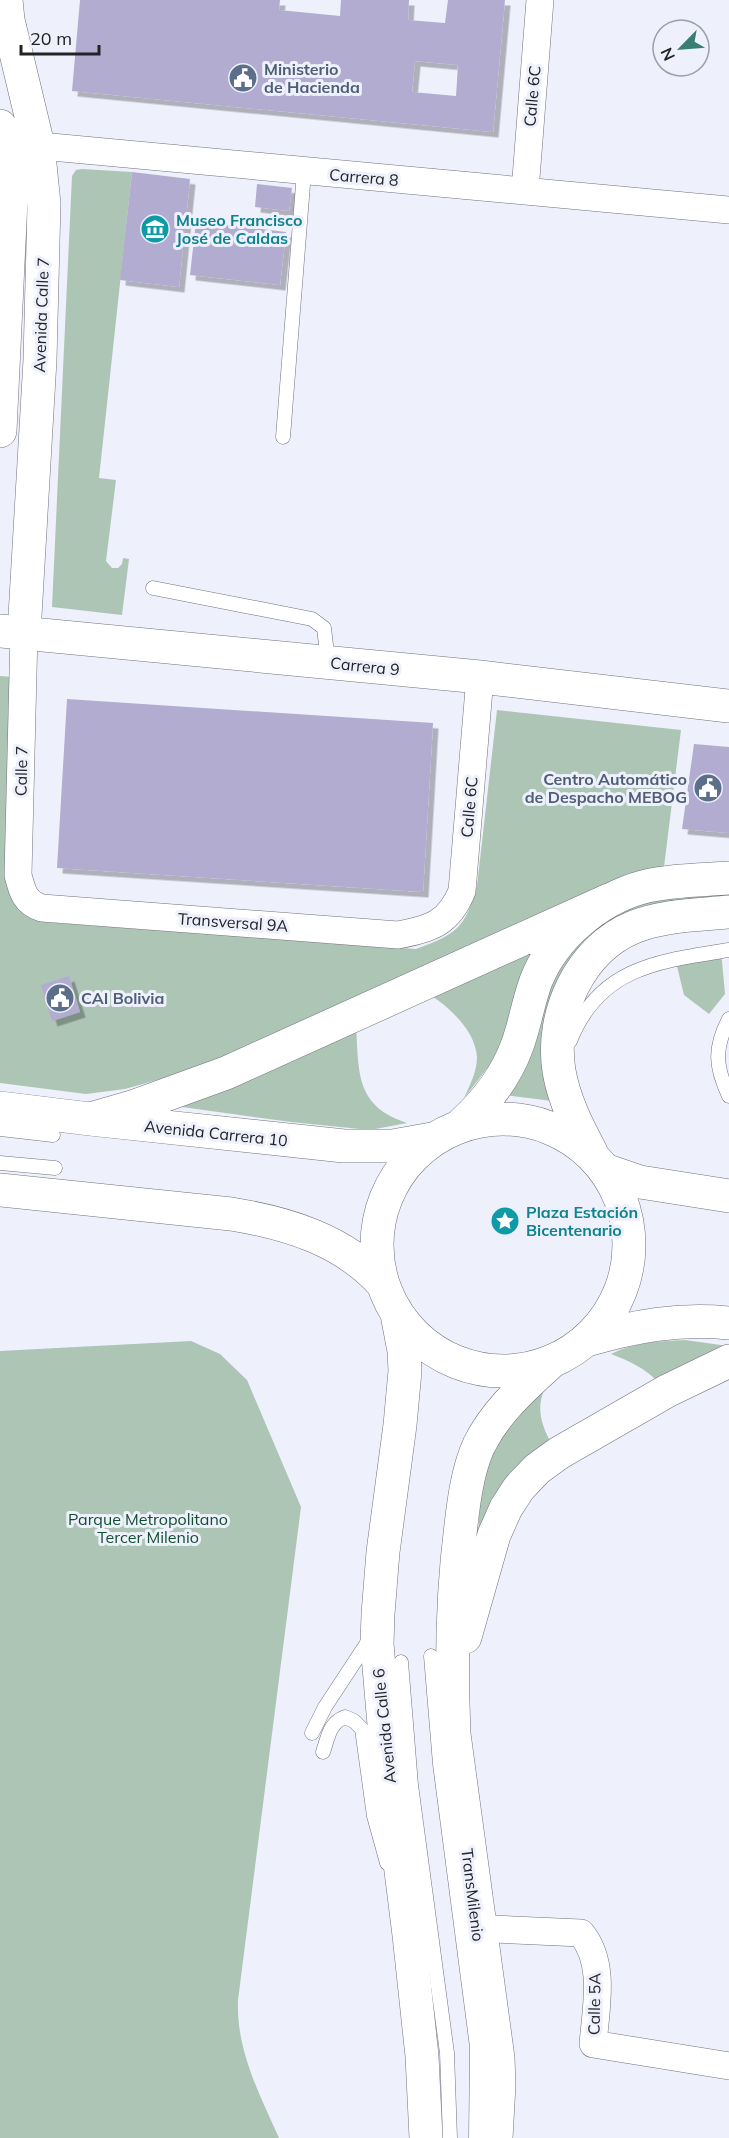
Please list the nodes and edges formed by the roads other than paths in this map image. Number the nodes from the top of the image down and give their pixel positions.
1 (6, 0) edge
2 (540, 0) edge
3 (2, 137) edge
4 (38, 145) junction
5 (304, 172) junction
6 (525, 191) junction
7 (729, 210) edge
8 (2, 358) edge
9 (40, 360) junction
10 (0, 431) edge
11 (282, 437) dead end
12 (153, 588) dead end
13 (12, 632) edge
14 (328, 662) junction
15 (480, 677) junction
16 (729, 706) edge
17 (729, 878) edge
18 (609, 900) junction
19 (33, 905) joint
20 (729, 912) edge
21 (433, 926) joint
22 (729, 950) edge
23 (729, 1018) edge
24 (559, 1068) junction
25 (729, 1096) edge
26 (0, 1108) edge
27 (90, 1119) junction
28 (462, 1124) junction
29 (0, 1129) edge
30 (53, 1135) dead end
31 (432, 1139) junction
32 (0, 1163) edge
33 (599, 1163) junction
34 (55, 1168) dead end
35 (0, 1190) edge
36 (729, 1196) edge
37 (383, 1284) junction
38 (397, 1314) junction
39 (729, 1323) edge
40 (587, 1340) junction
41 (729, 1361) edge
42 (550, 1363) junction
43 (377, 1628) junction
44 (431, 1656) dead end
45 (401, 1662) dead end
46 (452, 1685) junction
47 (312, 1733) dead end
48 (323, 1752) dead end
49 (405, 1900) junction
50 (494, 1929) dead end
51 (729, 2066) edge
52 (426, 2138) edge
53 (450, 2138) edge
54 (476, 2138) edge
55 (496, 2138) edge

1 - 4 main road, Avenida Calle 7
2 - 6 street, Calle 6C
3 - 4 street, Carrera 8
3 - 8 main road, Avenida Calle 7
4 - 5 street, Carrera 8
4 - 9 main road, Avenida Calle 7
5 - 6 street, Carrera 8
5 - 11 lane
6 - 7 street, Carrera 8
8 - 9 street
8 - 10 main road, Avenida Calle 7
9 - 13 main road, Avenida Calle 7
12 - 14 lane
13 - 14 main road, Carrera 9
13 - 19 street, Calle 7
14 - 15 main road, Carrera 9
15 - 16 main road, Carrera 9
15 - 21 street, Calle 6C
17 - 18 main road
18 - 27 main road
18 - 28 main road
19 - 21 street, Transversal 9A
20 - 24 main road
22 - 24 lane
23 - 25 lane
24 - 33 main road
26 - 27 main road, Avenida Carrera 10
27 - 31 main road, Avenida Carrera 10
28 - 31 main road
28 - 33 main road
29 - 30 lane
31 - 37 main road
32 - 34 lane
33 - 36 main road
33 - 40 main road
35 - 37 main road
37 - 38 main road
38 - 42 main road
38 - 43 main road, Avenida Calle 6
39 - 40 main road
40 - 42 main road
41 - 46 main road
42 - 46 main road
43 - 47 lane
43 - 49 main road, Avenida Calle 6
44 - 54 lane, TransMilenio
45 - 53 lane
46 - 55 main road
48 - 49 lane
49 - 52 main road, Avenida Calle 6
50 - 51 street, Calle 5A

